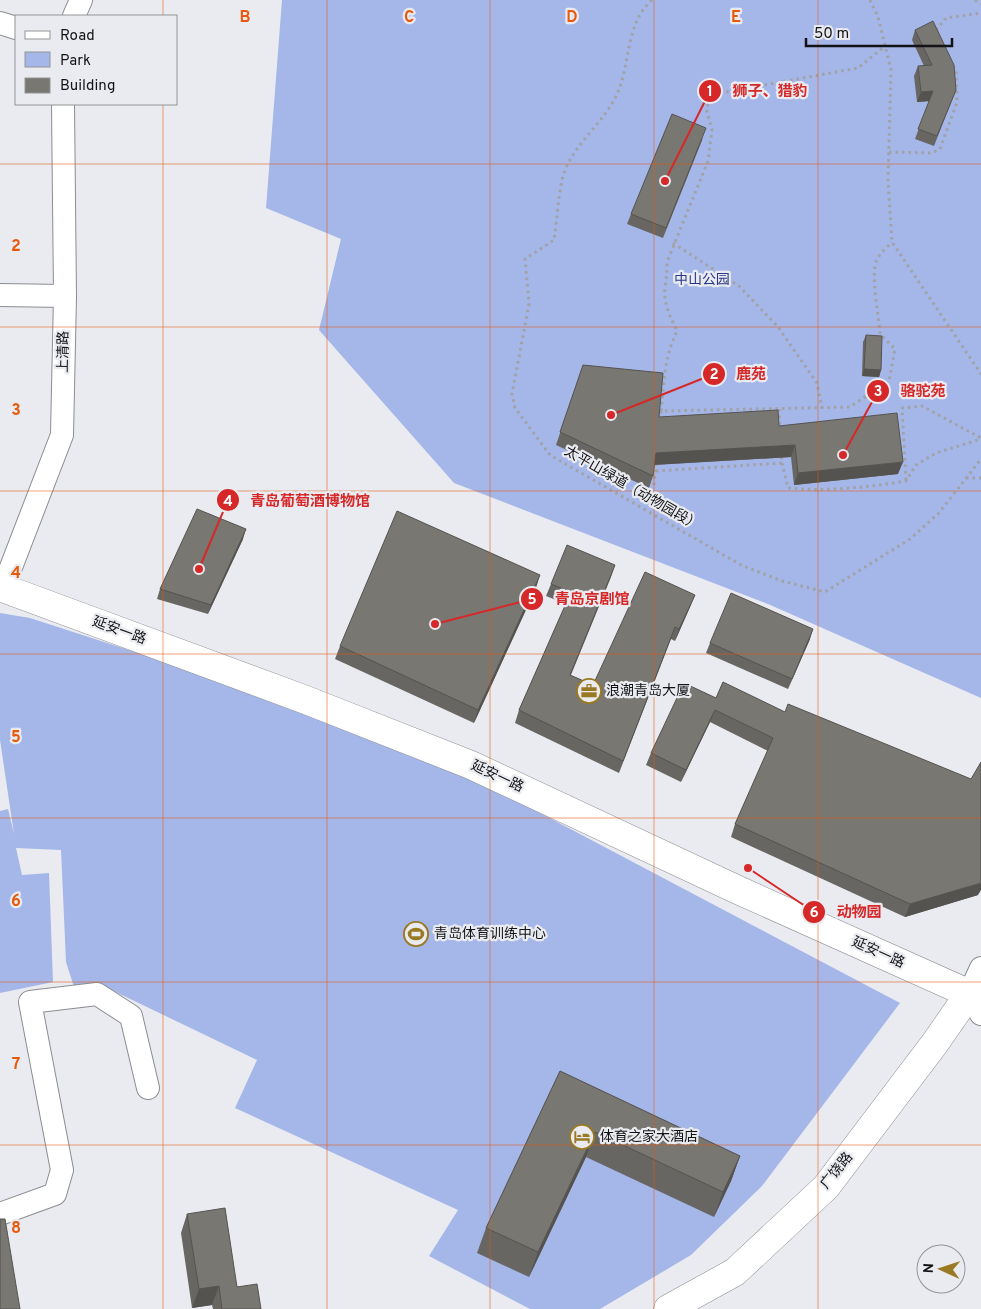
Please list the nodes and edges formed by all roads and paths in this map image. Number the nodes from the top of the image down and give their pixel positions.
1 (81, 0) edge
2 (652, 0) edge
3 (870, 0) edge
4 (975, 0) edge
5 (981, 4) edge
6 (981, 13) edge
7 (74, 15) edge
8 (0, 23) edge
9 (15, 28) edge
10 (939, 37) edge
11 (885, 46) junction
12 (953, 65) edge
13 (64, 105) edge
14 (889, 152) junction
15 (892, 242) junction
16 (673, 244) junction
17 (0, 295) edge
18 (65, 296) junction
19 (981, 374) edge
20 (822, 408) junction
21 (779, 409) junction
22 (661, 411) junction
23 (660, 428) edge
24 (780, 436) edge
25 (981, 438) edge
26 (781, 445) edge
27 (657, 454) edge
28 (981, 459) edge
29 (782, 463) junction
30 (656, 471) junction
31 (966, 478) junction
32 (981, 478) edge
33 (906, 481) junction
34 (654, 485) edge
35 (2, 588) edge
36 (981, 968) edge
37 (977, 1002) edge
38 (148, 1088) dead end
39 (0, 1214) edge
40 (668, 1309) edge

1 - 7 street
2 - 31 path, 太平山绿道（动物园段）
3 - 11 path
4 - 5 path
6 - 10 path
8 - 9 street
11 - 14 path
11 - 16 path
12 - 14 path
13 - 18 street, 上清路
14 - 15 path
15 - 19 path
15 - 20 path
16 - 20 path
16 - 22 path
17 - 18 street
18 - 35 street, 上清路
20 - 21 path
21 - 22 path
21 - 24 path
22 - 23 path
25 - 33 path
25 - 33 path
26 - 29 path
27 - 30 path
28 - 31 path
29 - 30 path
29 - 33 path
30 - 34 path
31 - 32 path
35 - 37 main road, 延安一路
36 - 37 street
37 - 40 main road, 广饶路
38 - 39 street

